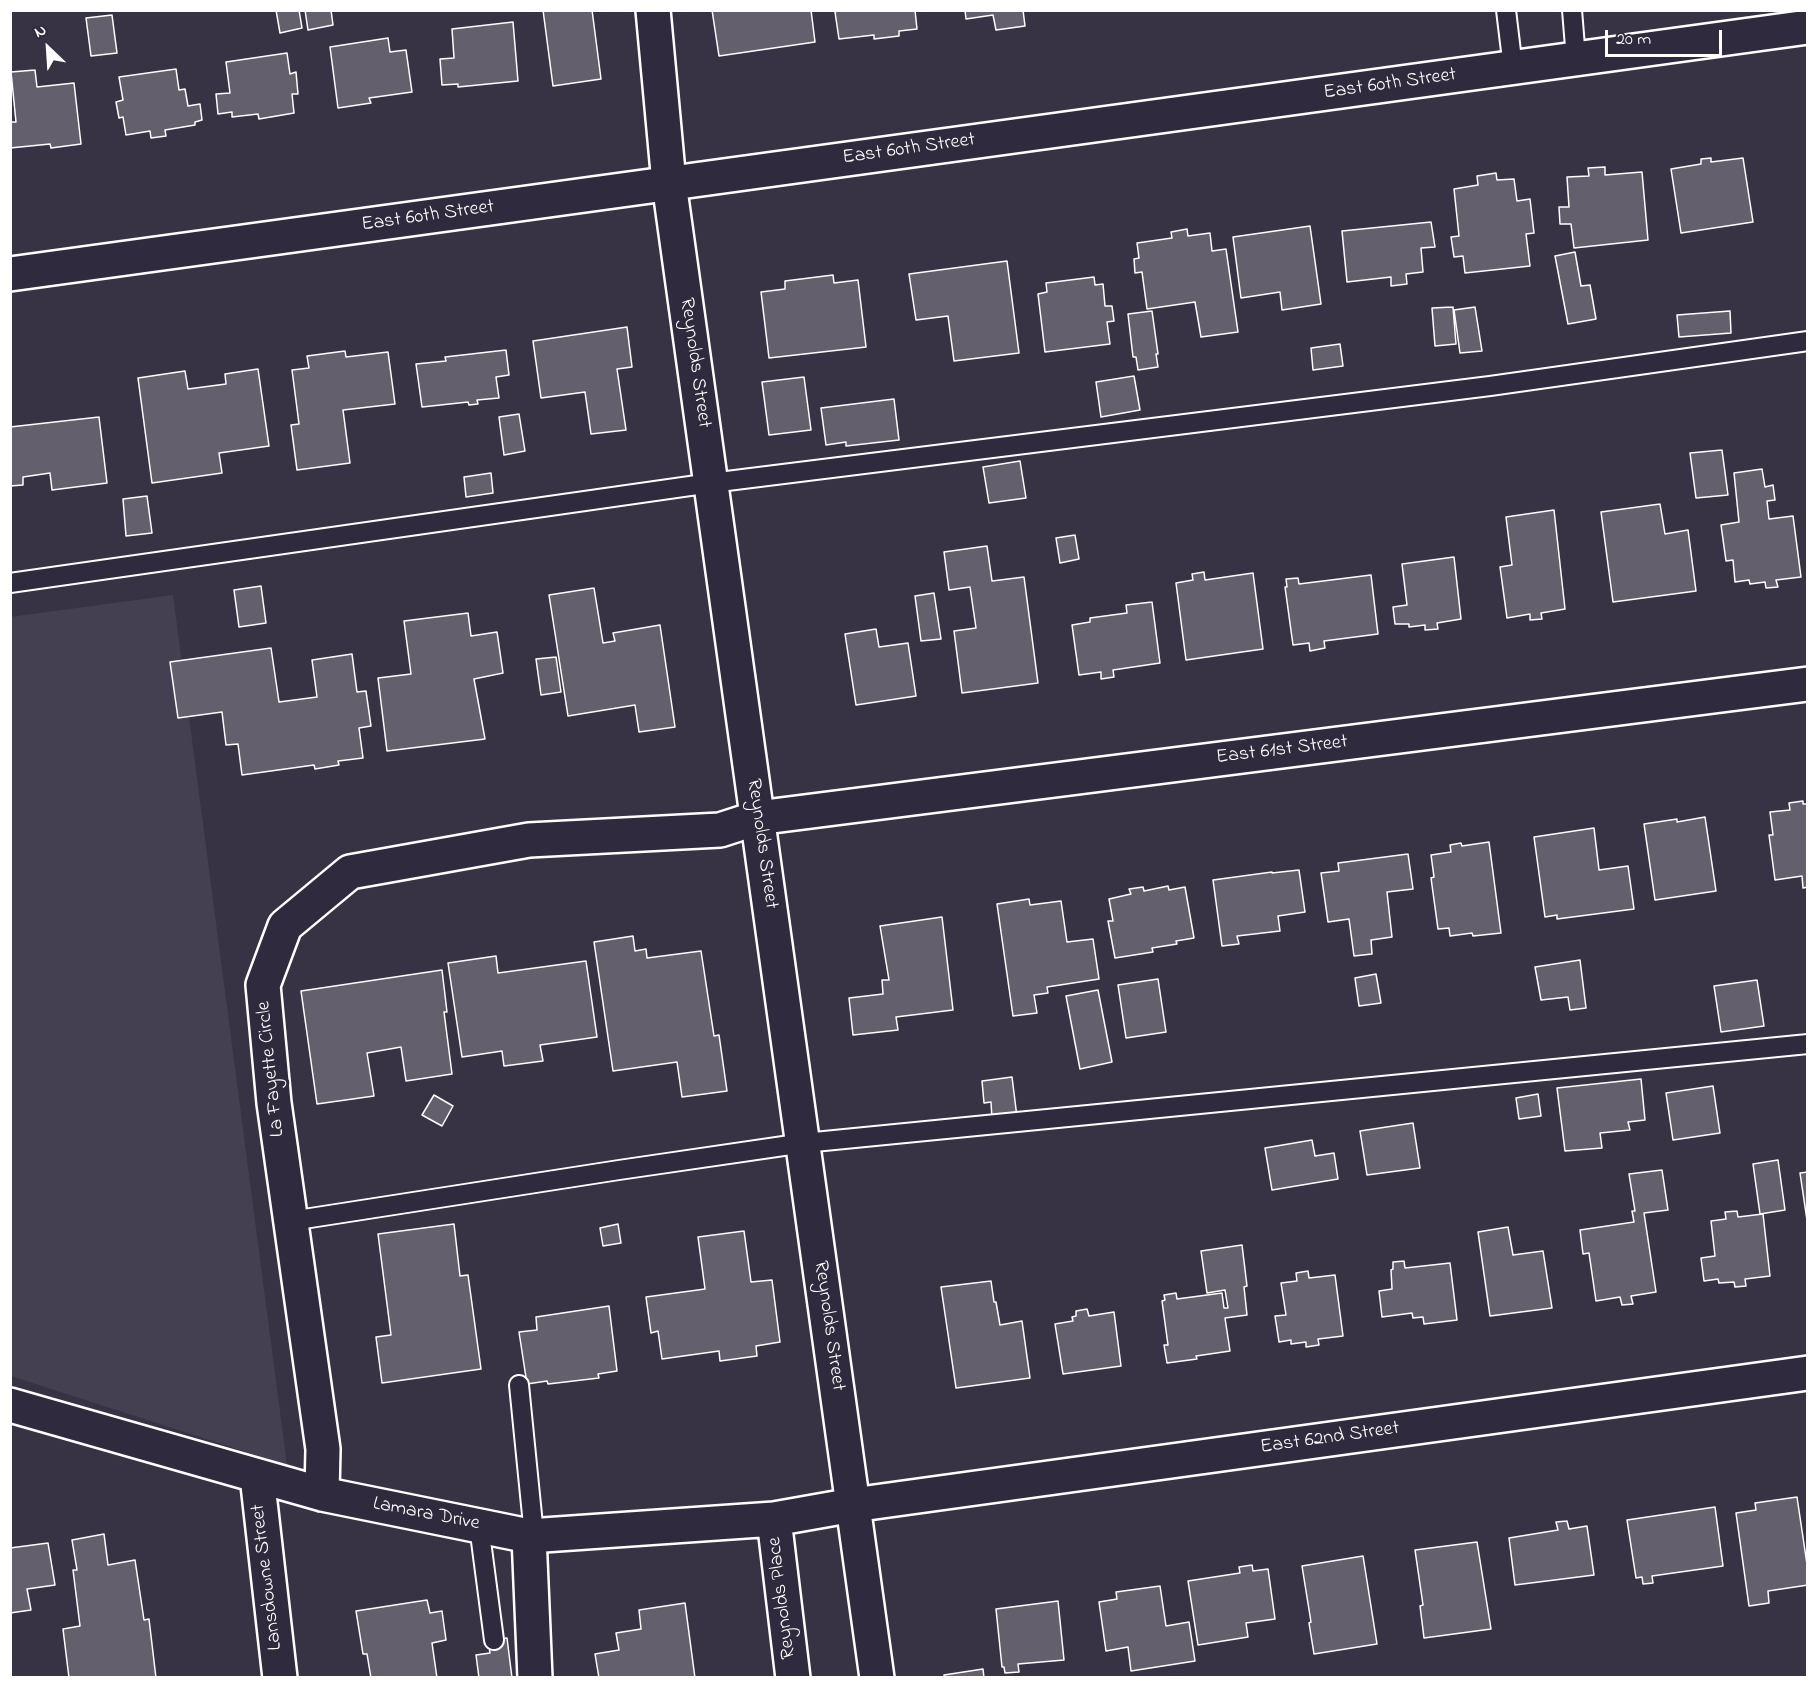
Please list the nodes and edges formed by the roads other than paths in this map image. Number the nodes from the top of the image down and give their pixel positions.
1 (653, 10) edge
2 (1506, 10) edge
3 (1572, 10) edge
4 (1806, 26) edge
5 (1576, 59) junction
6 (1513, 68) junction
7 (669, 183) junction
8 (10, 274) edge
9 (1808, 341) edge
10 (711, 483) junction
11 (10, 583) edge
12 (1808, 684) edge
13 (757, 818) junction
14 (1808, 1044) edge
15 (804, 1143) junction
16 (291, 1221) junction
17 (1808, 1373) edge
18 (519, 1385) dead end
19 (10, 1405) edge
20 (257, 1476) junction
21 (322, 1494) junction
22 (853, 1505) junction
23 (774, 1519) junction
24 (479, 1526) junction
25 (532, 1536) junction
26 (494, 1640) dead end
27 (280, 1677) edge
28 (535, 1677) edge
29 (793, 1677) edge
30 (877, 1677) edge

1 - 7 street, Reynolds Street
2 - 6 lane
3 - 5 lane
4 - 5 street, East 60th Street
5 - 6 street, East 60th Street
6 - 7 street, East 60th Street
7 - 8 street, East 60th Street
7 - 10 street, Reynolds Street
9 - 10 lane
10 - 11 lane
10 - 13 street, Reynolds Street
12 - 13 street, East 61st Street
13 - 15 street, Reynolds Street
13 - 16 street, La Fayette Circle
14 - 15 lane
15 - 16 lane
15 - 22 street, Reynolds Street
16 - 21 street, La Fayette Circle
17 - 22 street, East 62nd Street
18 - 25 lane
19 - 20 street, Lamara Drive
20 - 21 street, Lamara Drive
20 - 27 street, Lansdowne Street
21 - 24 street, Lamara Drive
22 - 23 street, Lamara Drive
22 - 30 street, Reynolds Street
23 - 25 street, Lamara Drive
23 - 29 street, Reynolds Place
24 - 25 street, Lamara Drive
24 - 26 lane
25 - 28 street

